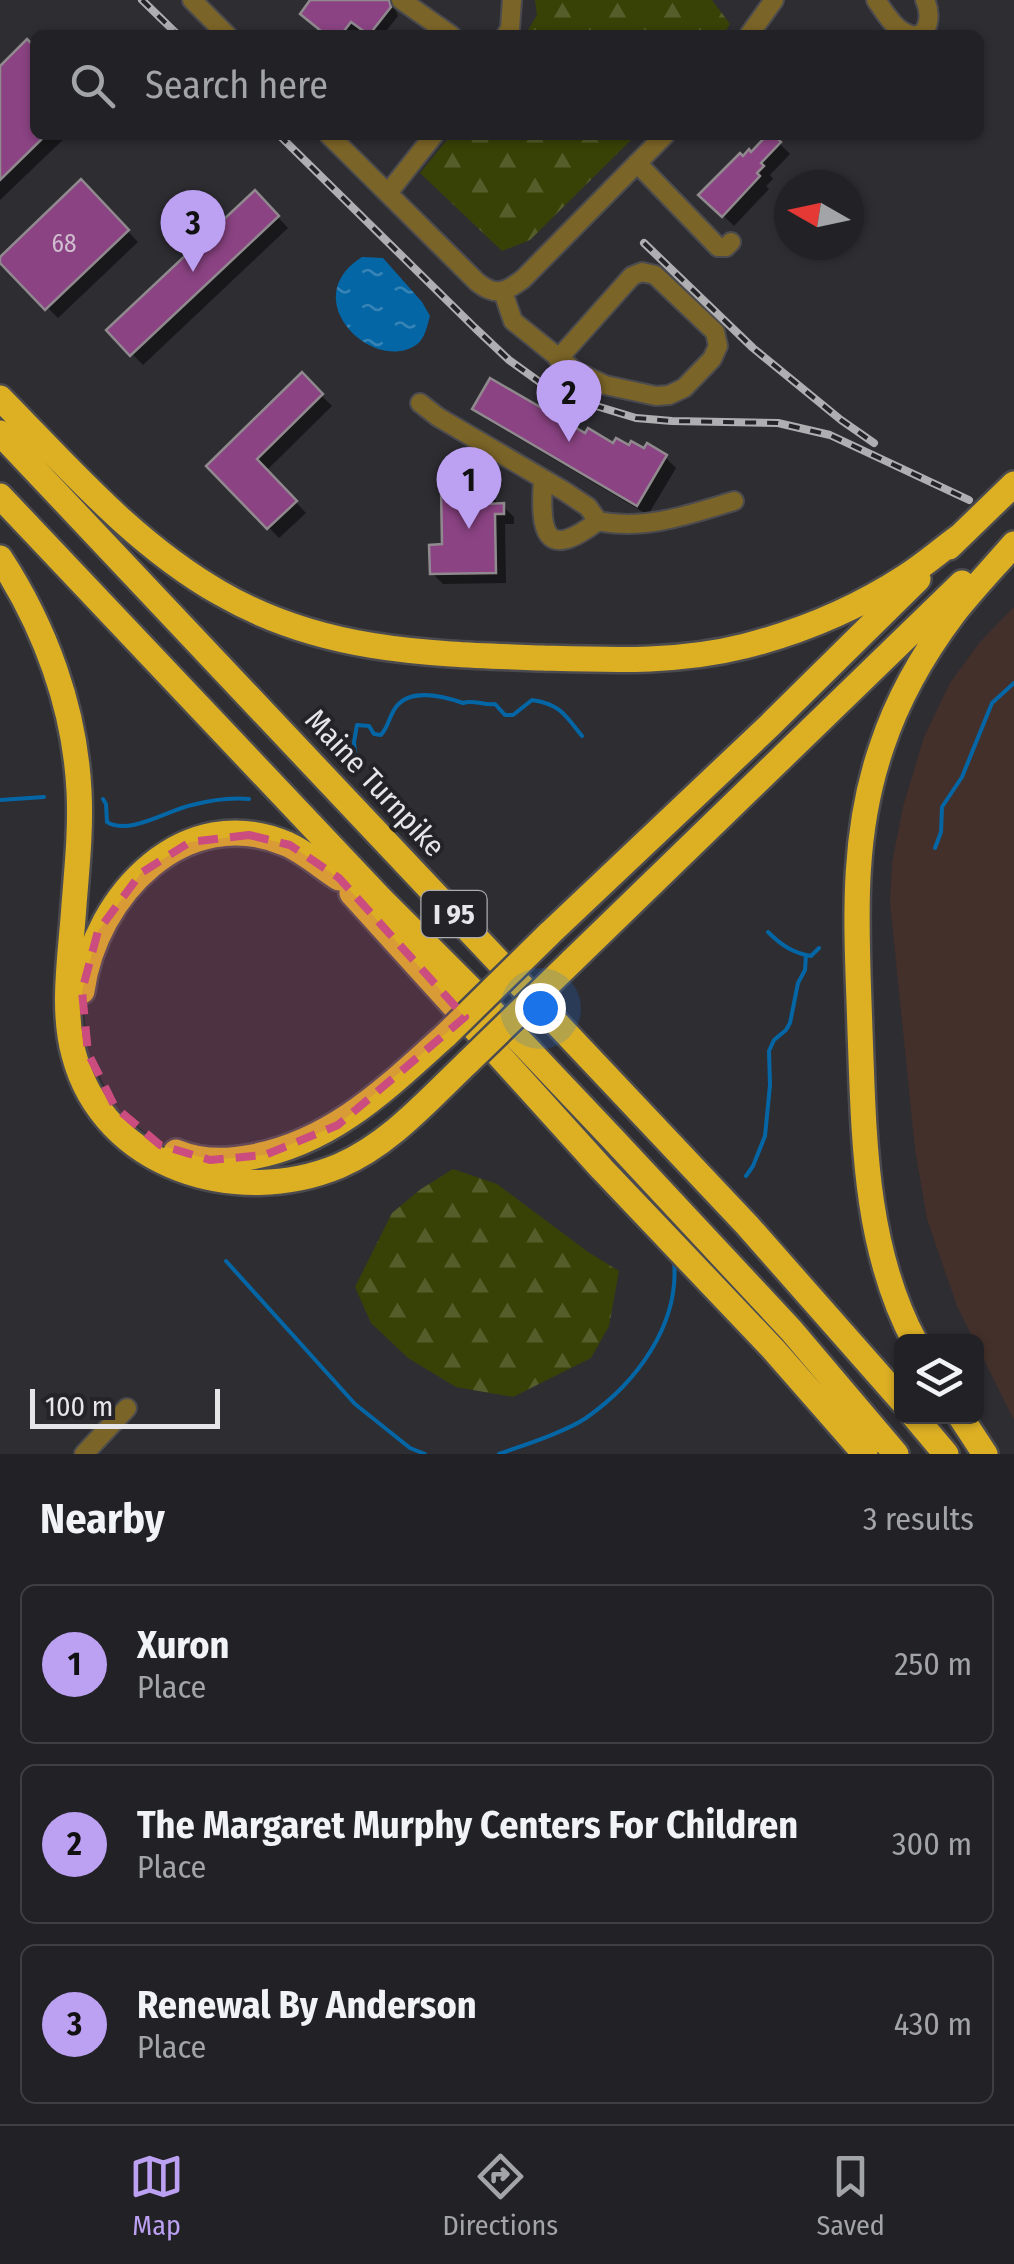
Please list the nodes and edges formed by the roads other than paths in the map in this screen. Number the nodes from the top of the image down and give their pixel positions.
1 (192, 0) edge
2 (401, 0) edge
3 (512, 0) edge
4 (774, 0) edge
5 (876, 0) edge
6 (926, 0) edge
7 (223, 30) edge
8 (444, 30) edge
9 (509, 30) edge
10 (753, 30) edge
11 (899, 30) edge
12 (924, 30) edge
13 (333, 140) edge
14 (430, 140) edge
15 (660, 140) edge
16 (637, 163) junction
17 (388, 193) junction
18 (731, 242) dead end
19 (503, 292) junction
20 (558, 359) junction
21 (0, 398) edge
22 (420, 404) dead end
23 (0, 433) edge
24 (543, 478) junction
25 (1014, 484) edge
26 (0, 496) edge
27 (734, 501) dead end
28 (0, 516) edge
29 (598, 522) junction
30 (1014, 535) edge
31 (960, 537) junction
32 (1014, 544) edge
33 (0, 558) edge
34 (339, 878) junction
35 (912, 1334) edge
36 (894, 1393) edge
37 (127, 1408) dead end
38 (921, 1424) edge
39 (965, 1424) edge
40 (84, 1454) edge
41 (865, 1454) edge
42 (896, 1454) edge
43 (946, 1454) edge
44 (985, 1454) edge

1 - 7 street
2 - 8 street
3 - 9 street
4 - 10 street
5 - 11 street
6 - 12 street
13 - 17 street
14 - 17 street
15 - 16 street
16 - 18 street
16 - 19 street
17 - 19 street
19 - 20 street
20 - 20 street
21 - 31 highway
22 - 24 street
23 - 36 highway, Maine Turnpike / I 95
24 - 29 street
24 - 29 street
25 - 31 highway
26 - 42 highway, I 95
27 - 29 street
28 - 34 highway
30 - 33 highway, bridge
31 - 34 highway, bridge
32 - 35 highway
34 - 41 highway
37 - 40 street
38 - 43 highway
39 - 44 highway

